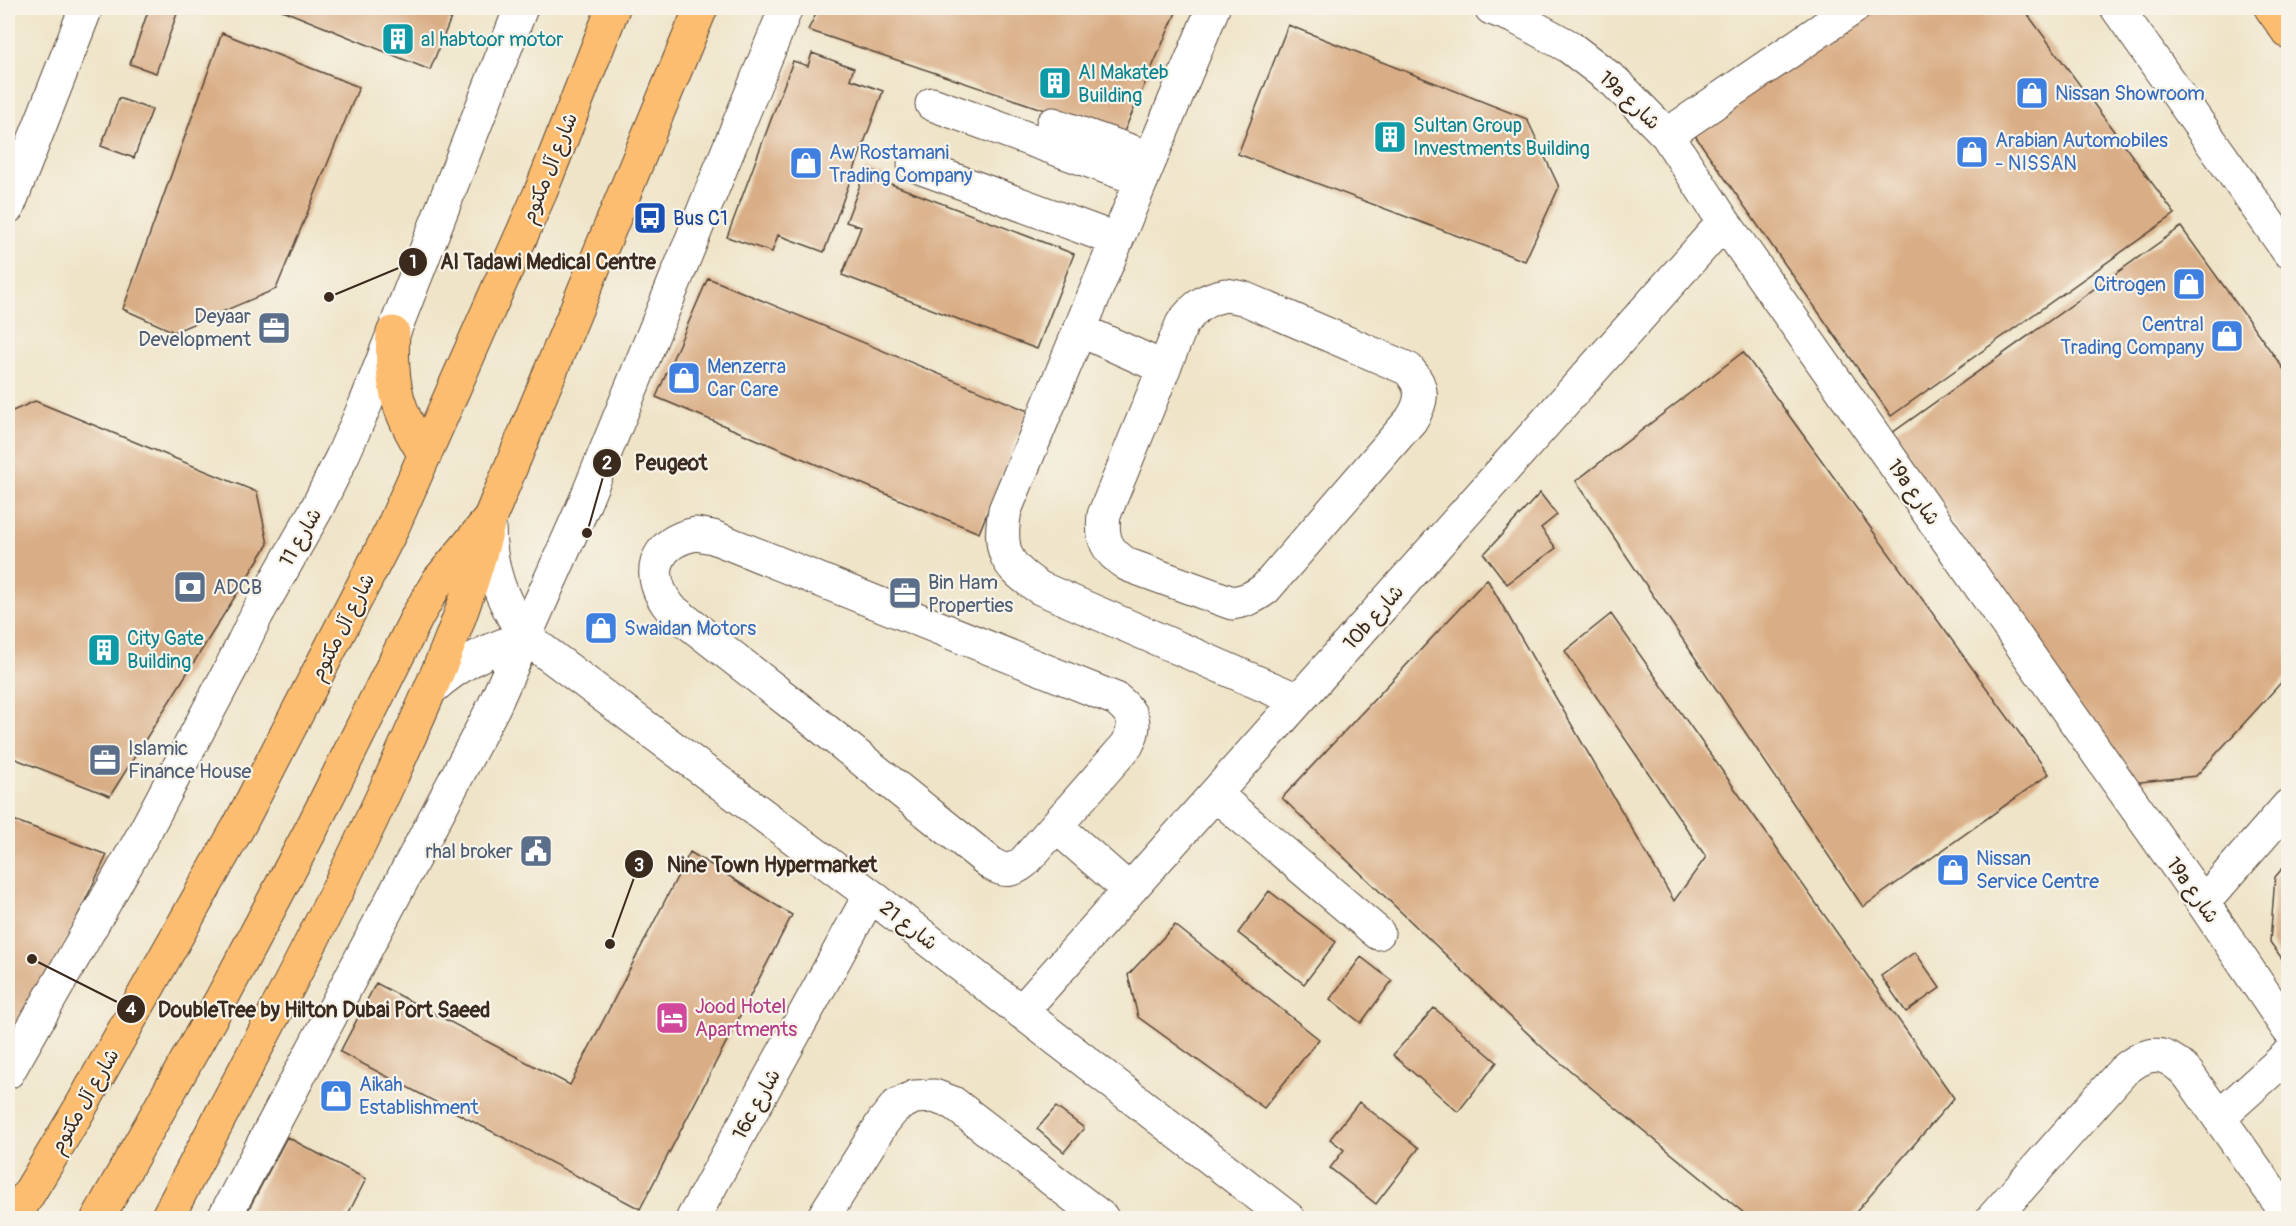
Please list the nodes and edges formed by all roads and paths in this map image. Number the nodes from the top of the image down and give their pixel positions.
1 (86, 8) edge
2 (521, 8) edge
3 (613, 8) edge
4 (700, 8) edge
5 (786, 8) edge
6 (1213, 8) edge
7 (1491, 8) edge
8 (1853, 8) edge
9 (2117, 8) edge
10 (2271, 8) edge
11 (2289, 32) edge
12 (936, 94) dead end
13 (1667, 135) junction
14 (914, 165) dead end
15 (1146, 169) junction
16 (8, 207) edge
17 (1724, 222) junction
18 (1117, 240) junction
19 (2289, 251) edge
20 (1080, 330) junction
21 (393, 333) junction
22 (1164, 368) junction
23 (425, 455) junction
24 (489, 520) junction
25 (525, 637) junction
26 (431, 689) junction
27 (1298, 700) junction
28 (1215, 794) junction
29 (2289, 806) edge
30 (1056, 826) junction
31 (1130, 890) junction
32 (870, 895) junction
33 (2203, 903) junction
34 (1378, 933) dead end
35 (1022, 1012) junction
36 (2289, 1029) edge
37 (2289, 1055) edge
38 (8, 1072) edge
39 (2219, 1116) junction
40 (2289, 1215) edge
41 (1279, 1216) edge
42 (15, 1218) edge
43 (98, 1218) edge
44 (167, 1218) edge
45 (224, 1218) edge
46 (693, 1218) edge
47 (824, 1218) edge
48 (1102, 1218) edge
49 (1993, 1218) edge

1 - 16 street
2 - 21 street, شارع 11
3 - 23 main road, شارع آل مكتوم
4 - 24 main road
5 - 25 street
6 - 15 street
7 - 13 street, 19a شارع
8 - 13 street
9 - 19 street
10 - 11 main road
12 - 15 street
13 - 17 street, 19a شارع
14 - 18 street
15 - 18 street
17 - 27 street, 10b شارع
17 - 33 street, 19a شارع
18 - 20 street
20 - 22 street
20 - 27 street
21 - 23 main road
21 - 38 street, شارع 11
22 - 22 street
23 - 42 main road, شارع آل مكتوم
24 - 25 street, شارع 21
24 - 26 main road
24 - 43 main road
25 - 26 street
25 - 32 street, شارع 21
25 - 45 street
26 - 44 main road
27 - 28 street, 10b شارع
28 - 31 street, 10b شارع
28 - 34 street
29 - 33 street
30 - 30 street
30 - 31 street
31 - 35 street, 10b شارع
32 - 35 street, شارع 21
32 - 46 street, 16c شارع
33 - 36 street, 19a شارع
35 - 41 street, شارع 21
37 - 39 street
39 - 40 street
39 - 49 street
47 - 48 street

